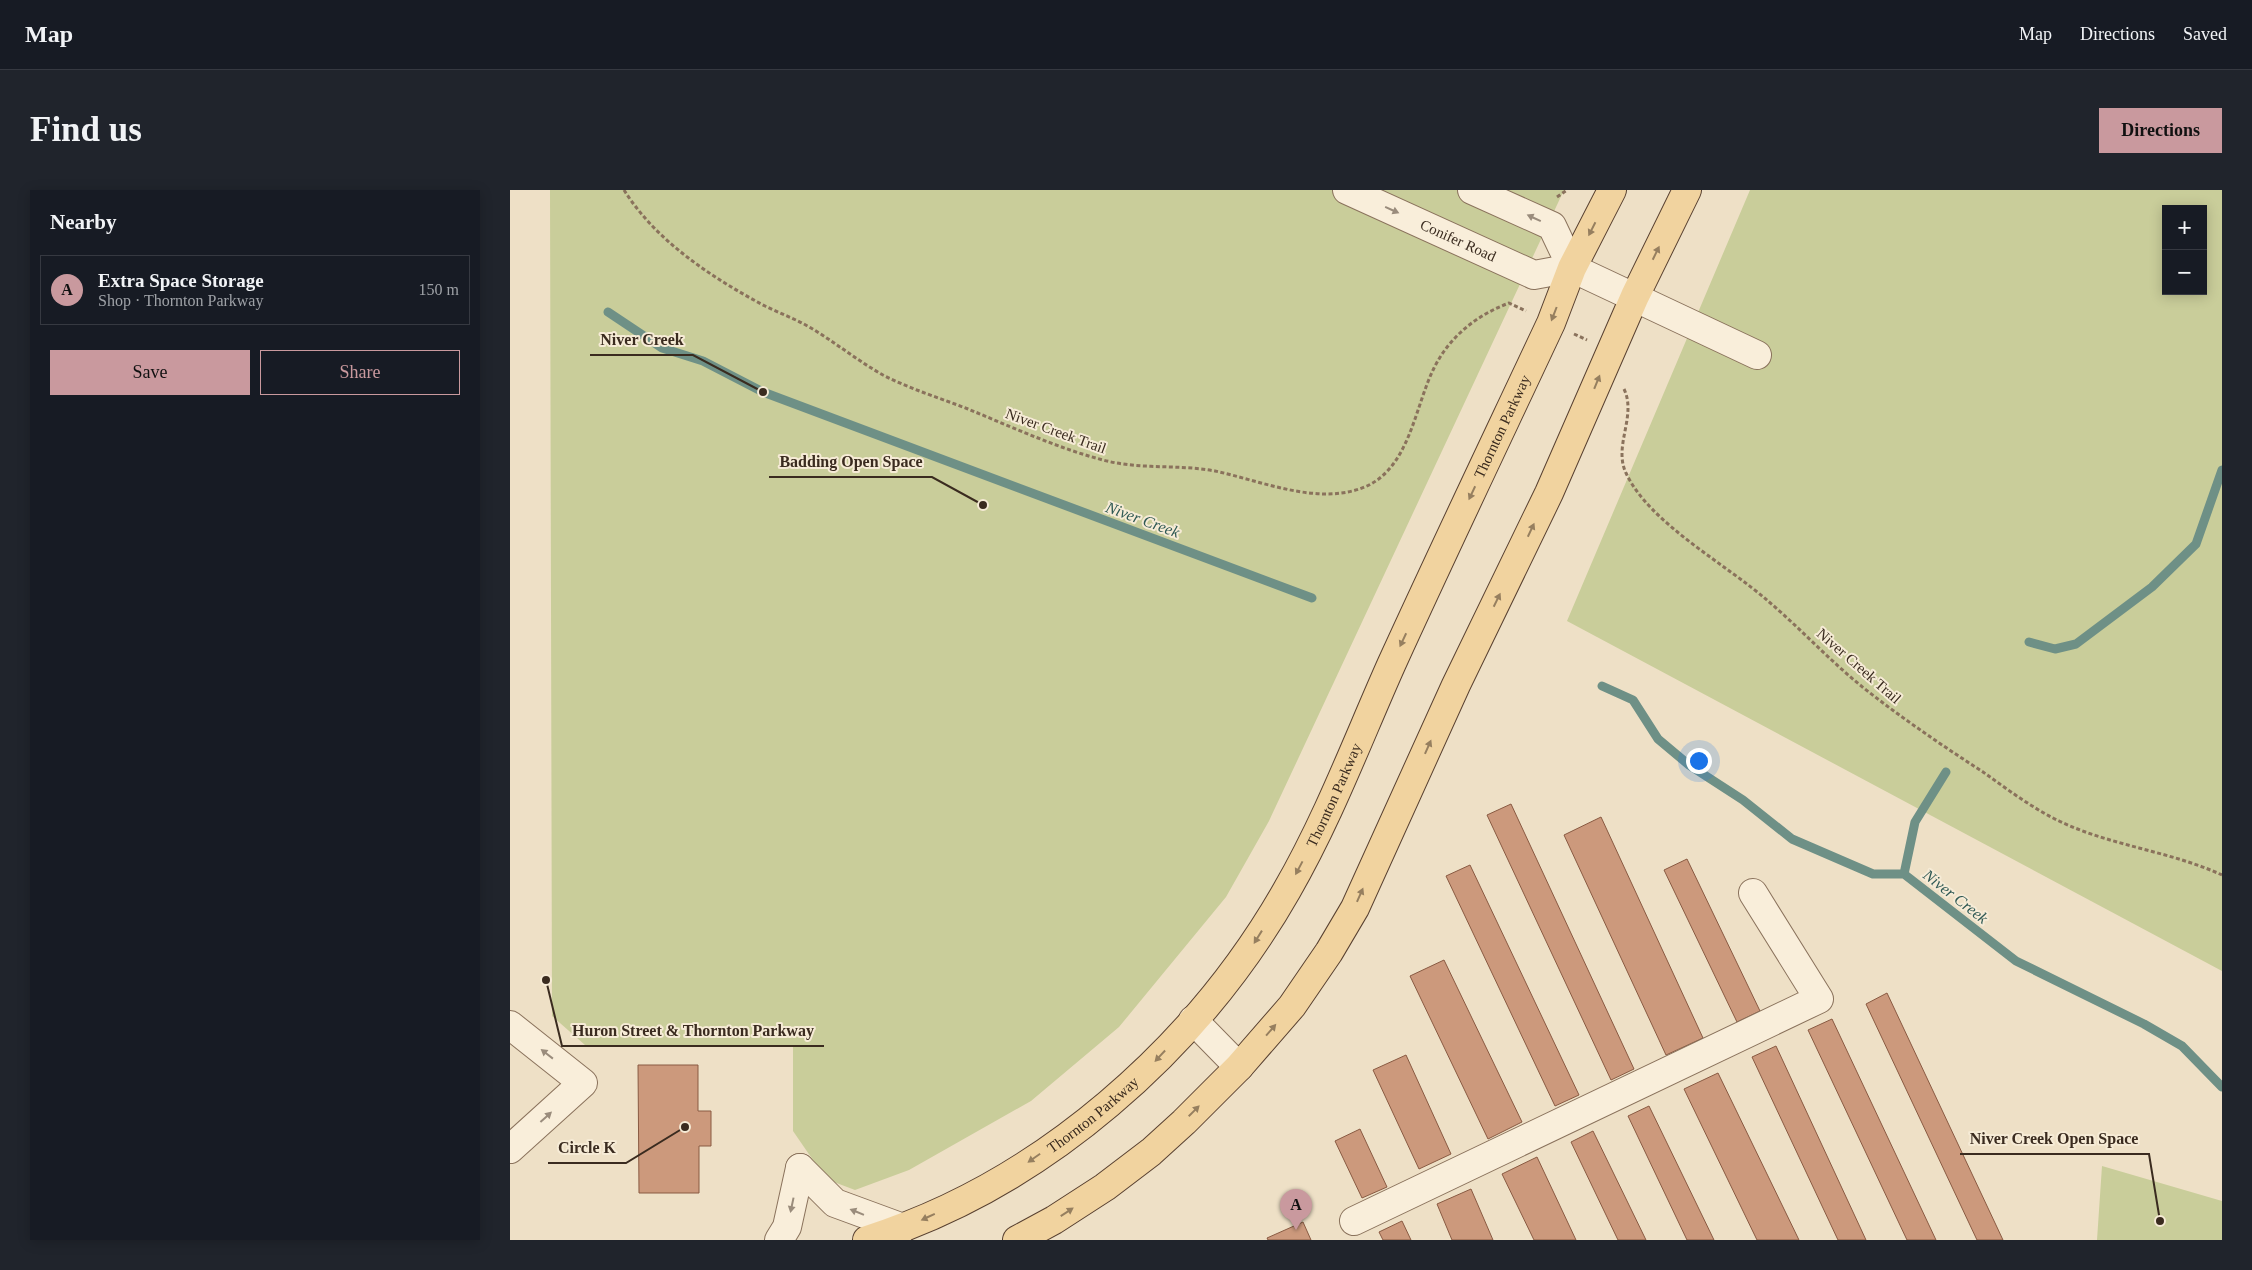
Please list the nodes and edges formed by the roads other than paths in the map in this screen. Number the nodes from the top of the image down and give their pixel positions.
1 (1347, 190) edge
2 (1472, 190) edge
3 (1612, 190) edge
4 (1686, 190) edge
5 (1572, 268) junction
6 (1634, 296) junction
7 (1757, 355) dead end
8 (1753, 893) dead end
9 (1193, 1020) junction
10 (510, 1025) edge
11 (1239, 1067) junction
12 (510, 1149) edge
13 (1354, 1221) dead end
14 (903, 1228) junction
15 (779, 1240) edge
16 (867, 1240) edge
17 (1017, 1240) edge

1 -> 5 street, Conifer Road
5 -> 2 street
3 -> 5 main road, Thornton Parkway
6 -> 4 main road
5 - 6 street
5 -> 9 main road, Thornton Parkway
6 - 7 street
11 -> 6 main road
8 - 13 street
9 - 11 street
9 -> 14 main road, Thornton Parkway
12 -> 10 street
17 -> 11 main road
14 -> 15 street
14 - 16 main road, Thornton Parkway

